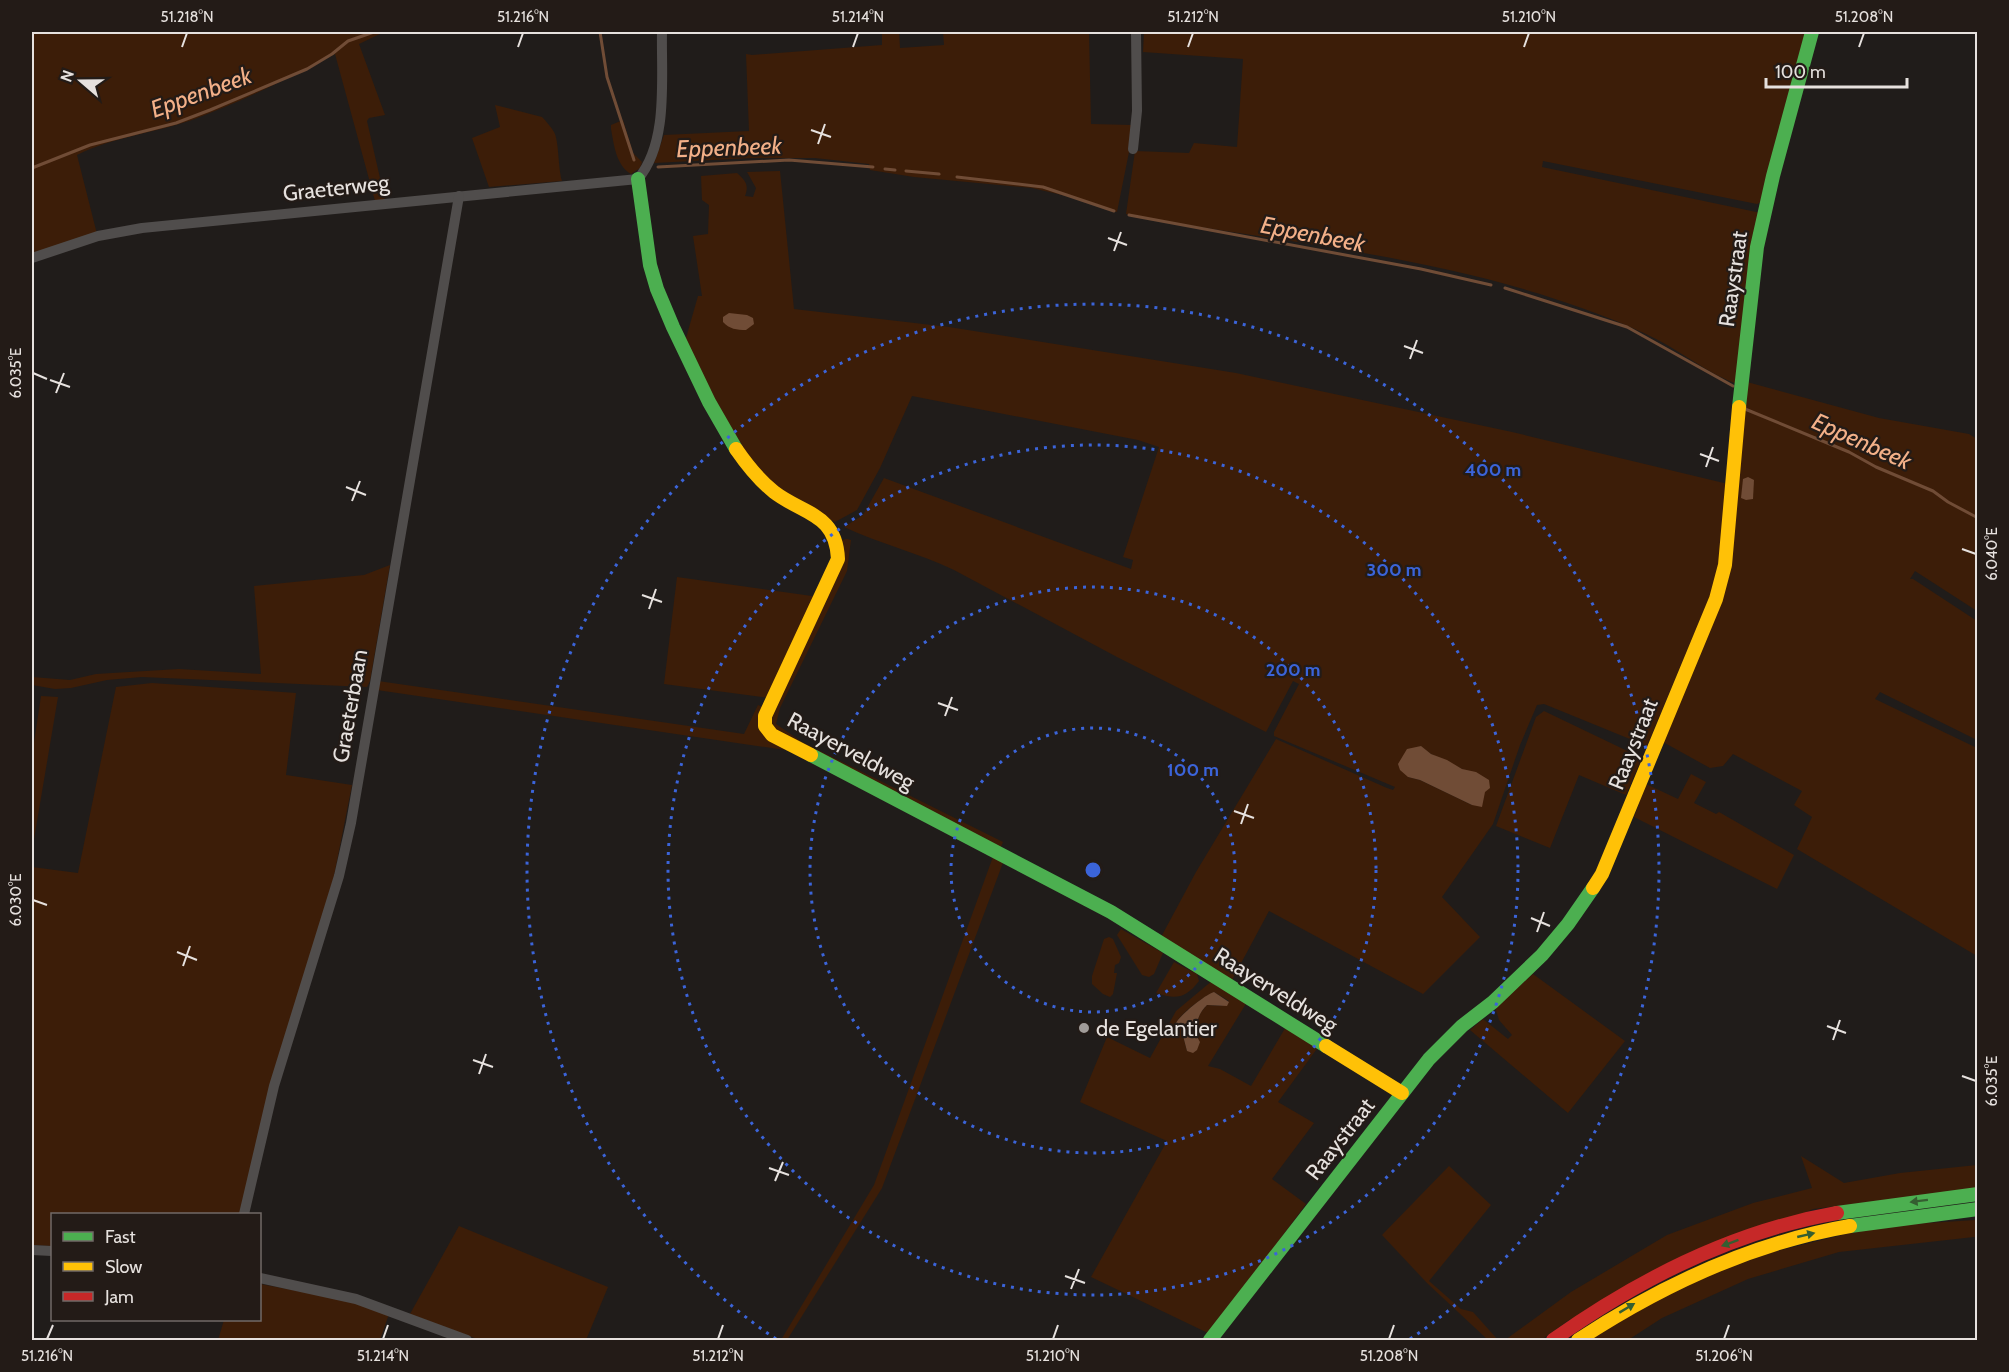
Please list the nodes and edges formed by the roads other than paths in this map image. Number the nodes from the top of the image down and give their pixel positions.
1 (662, 32) edge
2 (1136, 32) edge
3 (1812, 32) edge
4 (1133, 149) dead end
5 (641, 175) junction
6 (459, 196) junction
7 (32, 258) edge
8 (1402, 1093) junction
9 (1977, 1194) edge
10 (1977, 1209) edge
11 (244, 1213) edge
12 (32, 1250) edge
13 (51, 1251) edge
14 (261, 1278) edge
15 (467, 1341) edge
16 (1210, 1341) edge
17 (1552, 1341) edge
18 (1578, 1341) edge

1 - 5 street
2 - 4 street
3 - 8 main road, Raaystraat
5 - 6 street, Graeterweg
5 - 8 main road, Raayerveldweg
6 - 7 street, Graeterweg
6 - 11 street, Graeterbaan
8 - 16 main road, Raaystraat
9 -> 17 main road
18 -> 10 main road
12 - 13 street
14 - 15 street

